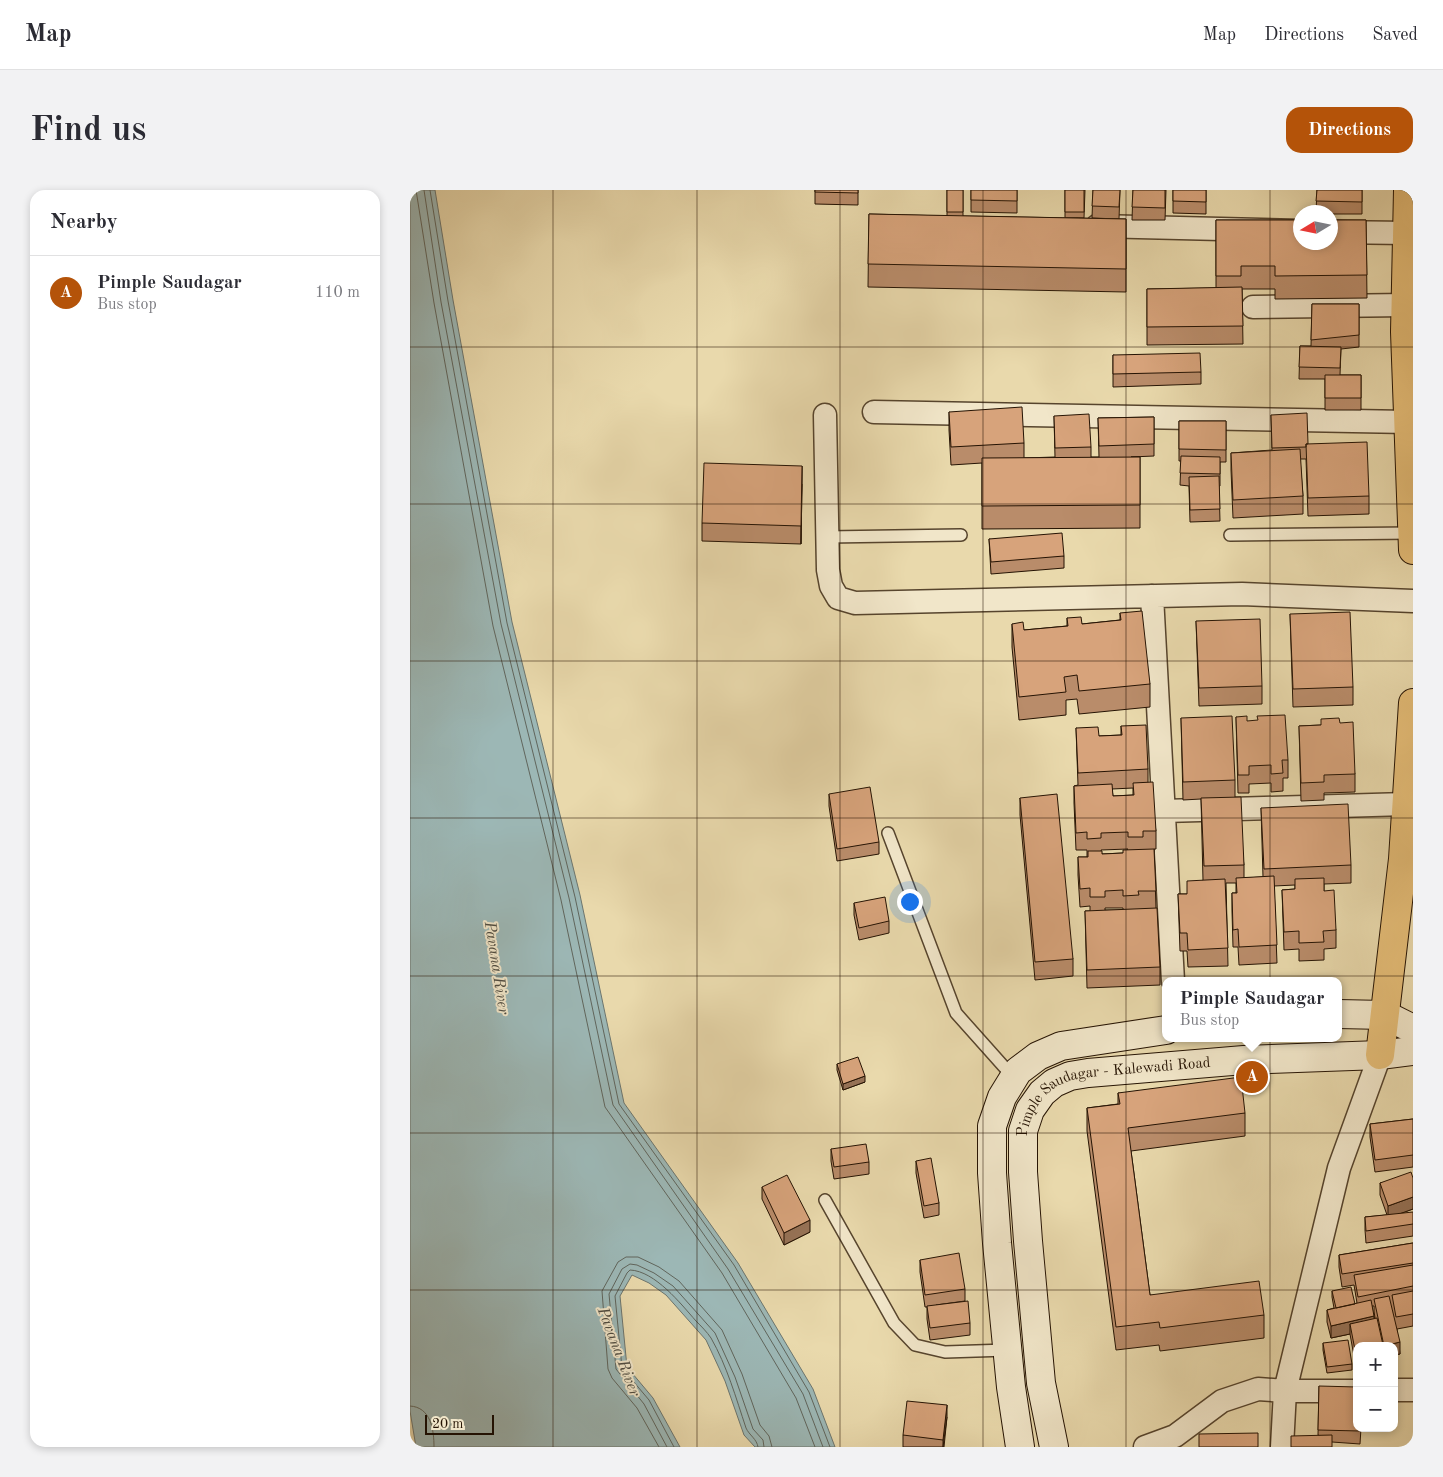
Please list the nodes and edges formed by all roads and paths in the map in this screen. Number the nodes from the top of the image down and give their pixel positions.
1 (1408, 190) edge
2 (1078, 226) edge
3 (1293, 231) edge
4 (1338, 232) edge
5 (1407, 234) junction
6 (1408, 291) edge
7 (1253, 307) dead end
8 (874, 412) dead end
9 (825, 415) dead end
10 (1408, 422) junction
11 (1412, 474) edge
12 (961, 535) dead end
13 (1230, 536) dead end
14 (827, 538) junction
15 (1413, 542) edge
16 (1152, 596) junction
17 (1413, 601) edge
18 (1413, 703) edge
19 (1406, 804) junction
20 (1164, 811) junction
21 (888, 833) dead end
22 (1173, 977) edge
23 (1342, 1014) edge
24 (1386, 1015) junction
25 (1413, 1028) edge
26 (1162, 1031) edge
27 (1413, 1051) edge
28 (1380, 1055) junction
29 (1014, 1078) junction
30 (825, 1200) dead end
31 (1007, 1350) junction
32 (1398, 1390) edge
33 (1413, 1390) edge
34 (1285, 1391) junction
35 (1353, 1391) edge
36 (1020, 1447) edge
37 (1054, 1447) edge
38 (1145, 1447) edge
39 (1282, 1447) edge

1 - 5 main road
2 - 3 street
4 - 5 street
5 - 6 main road
6 - 7 street
6 - 10 main road
8 - 10 street
9 - 14 street
10 - 11 main road
11 - 15 main road
12 - 14 lane
13 - 15 lane
14 - 16 street
16 - 17 street
16 - 20 street
18 - 19 main road
19 - 20 street
19 - 24 main road
20 - 22 street
21 - 29 lane
23 - 24 main road
24 - 25 main road
24 - 28 main road
26 - 29 main road
27 - 28 main road, Pimple Saudagar - Kalewadi Road
28 - 34 street
28 - 37 main road, Pimple Saudagar - Kalewadi Road
29 - 31 main road
30 - 31 lane
31 - 36 main road
32 - 33 street
34 - 35 street
34 - 38 street
34 - 39 street

